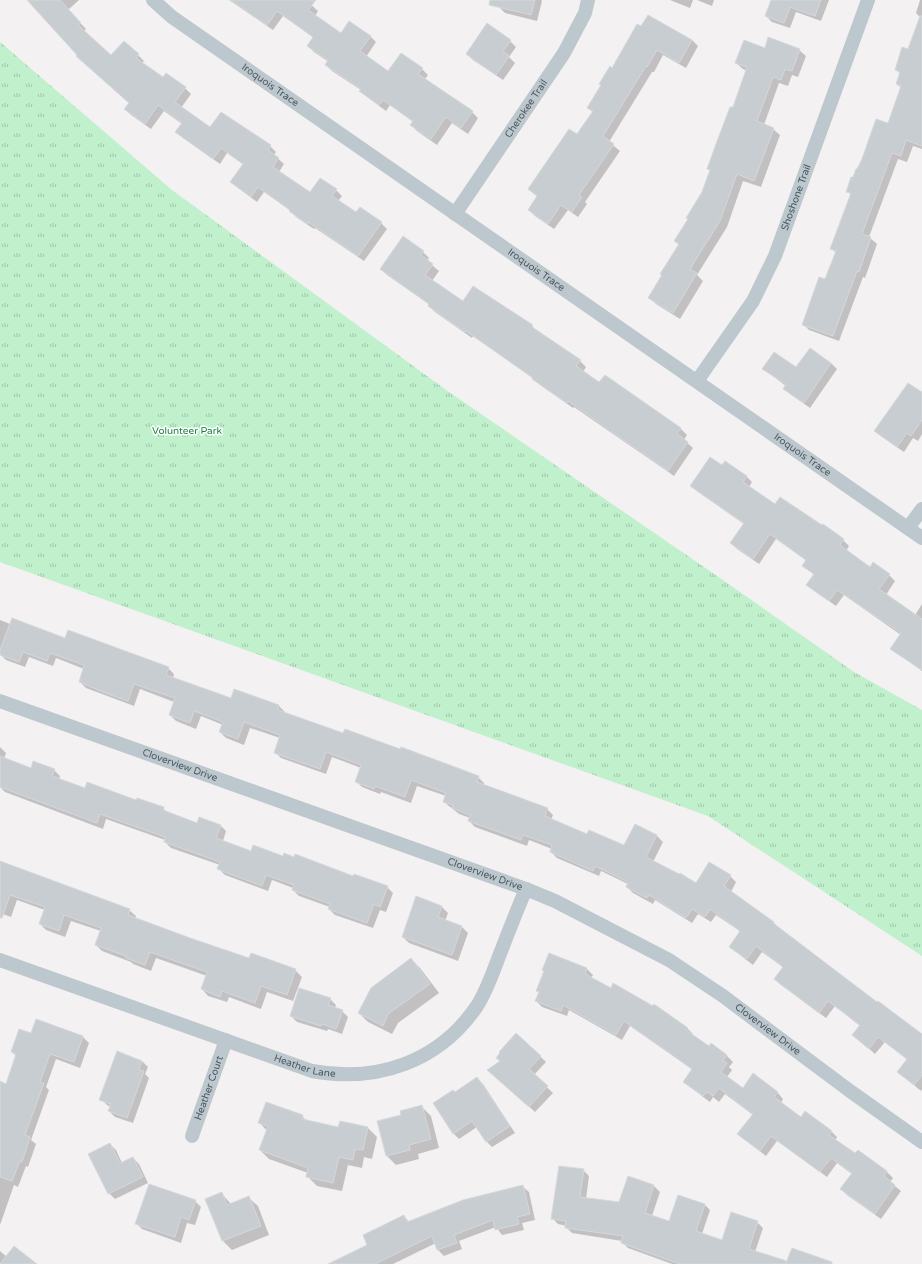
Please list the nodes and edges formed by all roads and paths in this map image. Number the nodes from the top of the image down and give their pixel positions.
1 (153, 0) edge
2 (588, 0) edge
3 (868, 0) edge
4 (455, 214) junction
5 (697, 381) junction
6 (922, 509) edge
7 (908, 528) junction
8 (922, 538) edge
9 (0, 701) edge
10 (526, 889) junction
11 (0, 960) edge
12 (226, 1040) junction
13 (192, 1136) dead end
14 (922, 1142) edge

1 - 4 street, Iroquois Trace
2 - 4 street, Cherokee Trail
3 - 5 street, Shoshone Trail
4 - 5 street, Iroquois Trace
5 - 7 street, Iroquois Trace
6 - 7 street
7 - 8 street, Iroquois Trace
9 - 10 street, Cloverview Drive
10 - 12 street, Heather Lane
10 - 14 street, Cloverview Drive
11 - 12 street, Heather Lane
12 - 13 street, Heather Court

